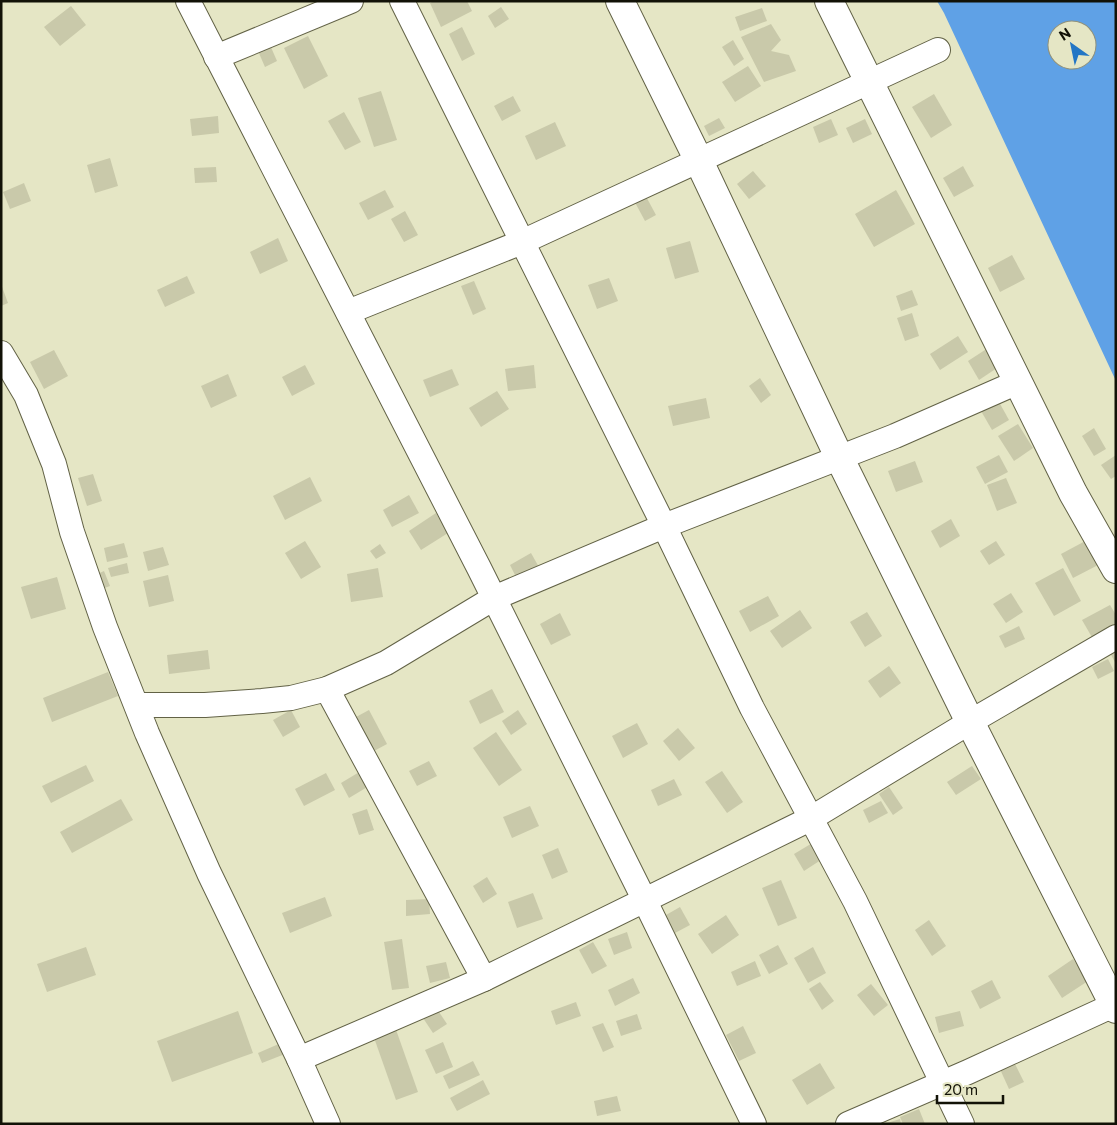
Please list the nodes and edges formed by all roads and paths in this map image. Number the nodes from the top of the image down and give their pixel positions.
1 (188, 1) edge
2 (351, 1) edge
3 (402, 1) edge
4 (620, 1) edge
5 (829, 1) edge
6 (938, 50) dead end
7 (216, 57) junction
8 (869, 82) junction
9 (698, 159) junction
10 (522, 242) junction
11 (348, 312) junction
12 (1, 353) edge
13 (1018, 382) junction
14 (840, 459) junction
15 (664, 526) junction
16 (1116, 569) edge
17 (494, 598) junction
18 (1116, 637) edge
19 (327, 689) junction
20 (137, 706) junction
21 (970, 722) junction
22 (810, 819) junction
23 (645, 901) junction
24 (484, 979) junction
25 (1115, 1006) edge
26 (299, 1059) junction
27 (943, 1083) junction
28 (328, 1124) edge
29 (754, 1124) edge
30 (848, 1124) edge
31 (962, 1124) edge

1 - 7 street
2 - 7 street
3 - 10 street
4 - 9 street
5 - 8 street
6 - 8 street
7 - 11 street
8 - 9 street
8 - 13 street
9 - 10 street
9 - 14 street
10 - 11 street
10 - 15 street
11 - 17 street
12 - 20 street
13 - 14 street
13 - 16 street
14 - 15 street
14 - 21 street
15 - 17 street
15 - 22 street
17 - 19 street
17 - 23 street
18 - 21 street
19 - 20 street
19 - 24 street
20 - 26 street
21 - 22 street
21 - 25 street
22 - 23 street
22 - 27 street
23 - 24 street
23 - 29 street
24 - 26 street
25 - 27 street
26 - 28 street
27 - 30 street
27 - 31 street

